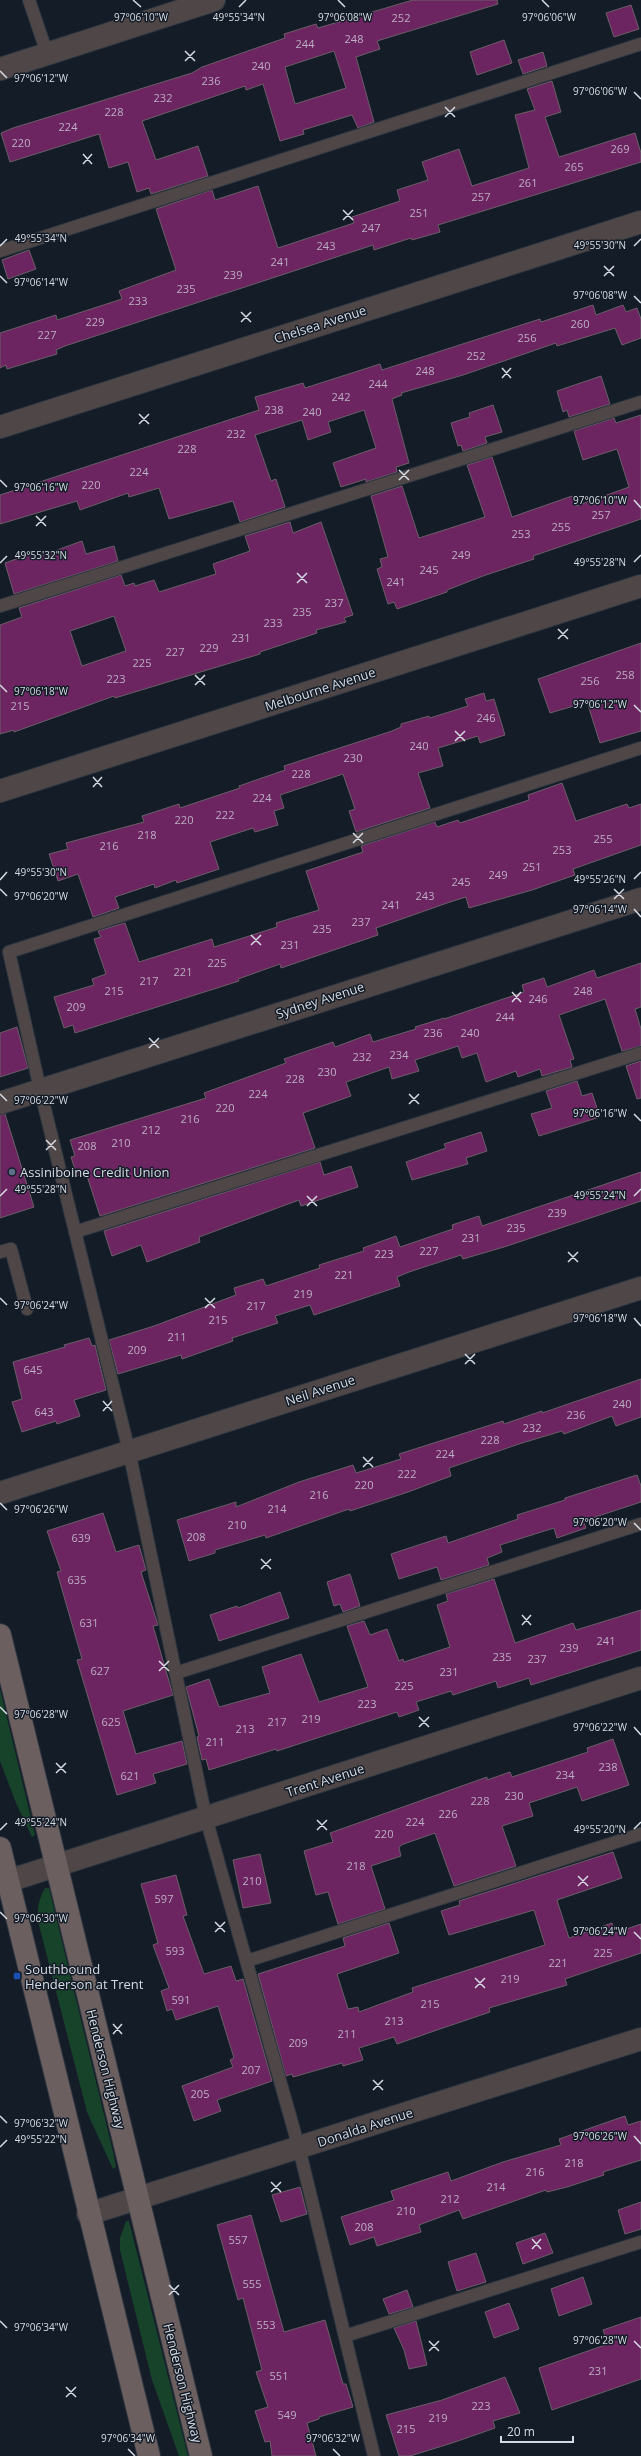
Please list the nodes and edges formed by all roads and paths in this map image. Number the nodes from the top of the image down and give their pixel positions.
1 (29, 0) edge
2 (214, 0) edge
3 (641, 44) edge
4 (47, 53) junction
5 (0, 69) edge
6 (641, 222) edge
7 (0, 251) edge
8 (641, 402) edge
9 (0, 427) edge
10 (641, 586) edge
11 (0, 606) edge
12 (641, 748) edge
13 (0, 791) edge
14 (641, 899) edge
15 (641, 1053) edge
16 (40, 1089) junction
17 (0, 1103) edge
18 (75, 1232) junction
19 (0, 1252) edge
20 (641, 1288) edge
21 (27, 1309) dead end
22 (129, 1452) junction
23 (0, 1493) edge
24 (641, 1524) edge
25 (0, 1635) edge
26 (176, 1673) junction
27 (641, 1678) edge
28 (206, 1818) junction
29 (641, 1834) edge
30 (0, 1848) edge
31 (56, 1864) junction
32 (8, 1881) junction
33 (247, 1961) junction
34 (641, 2039) edge
35 (299, 2148) junction
36 (138, 2199) junction
37 (88, 2214) junction
38 (641, 2242) edge
39 (345, 2336) junction
40 (149, 2456) edge
41 (201, 2456) edge
42 (374, 2456) edge

1 - 4 lane
2 - 4 street
3 - 7 lane
4 - 5 street
6 - 9 street, Chelsea Avenue
8 - 11 lane
10 - 13 street, Melbourne Avenue
12 - 16 lane
14 - 16 street, Sydney Avenue
15 - 18 lane
16 - 17 street, Sydney Avenue
16 - 18 lane
18 - 22 lane
19 - 21 lane
20 - 22 street, Neil Avenue
22 - 23 street, Neil Avenue
22 - 26 lane
24 - 26 lane
25 - 31 main road, Henderson Highway
26 - 28 lane
27 - 28 street, Trent Avenue
28 - 31 street, Trent Avenue
28 - 33 lane
29 - 33 lane
30 - 32 main road
31 - 32 street, Trent Avenue
31 - 36 main road, Henderson Highway
32 - 37 main road
33 - 35 lane
34 - 35 street, Donalda Avenue
35 - 36 street, Donalda Avenue
35 - 39 lane
36 - 37 street, Donalda Avenue
36 - 41 main road, Henderson Highway
37 - 40 main road
38 - 39 lane
39 - 42 lane

